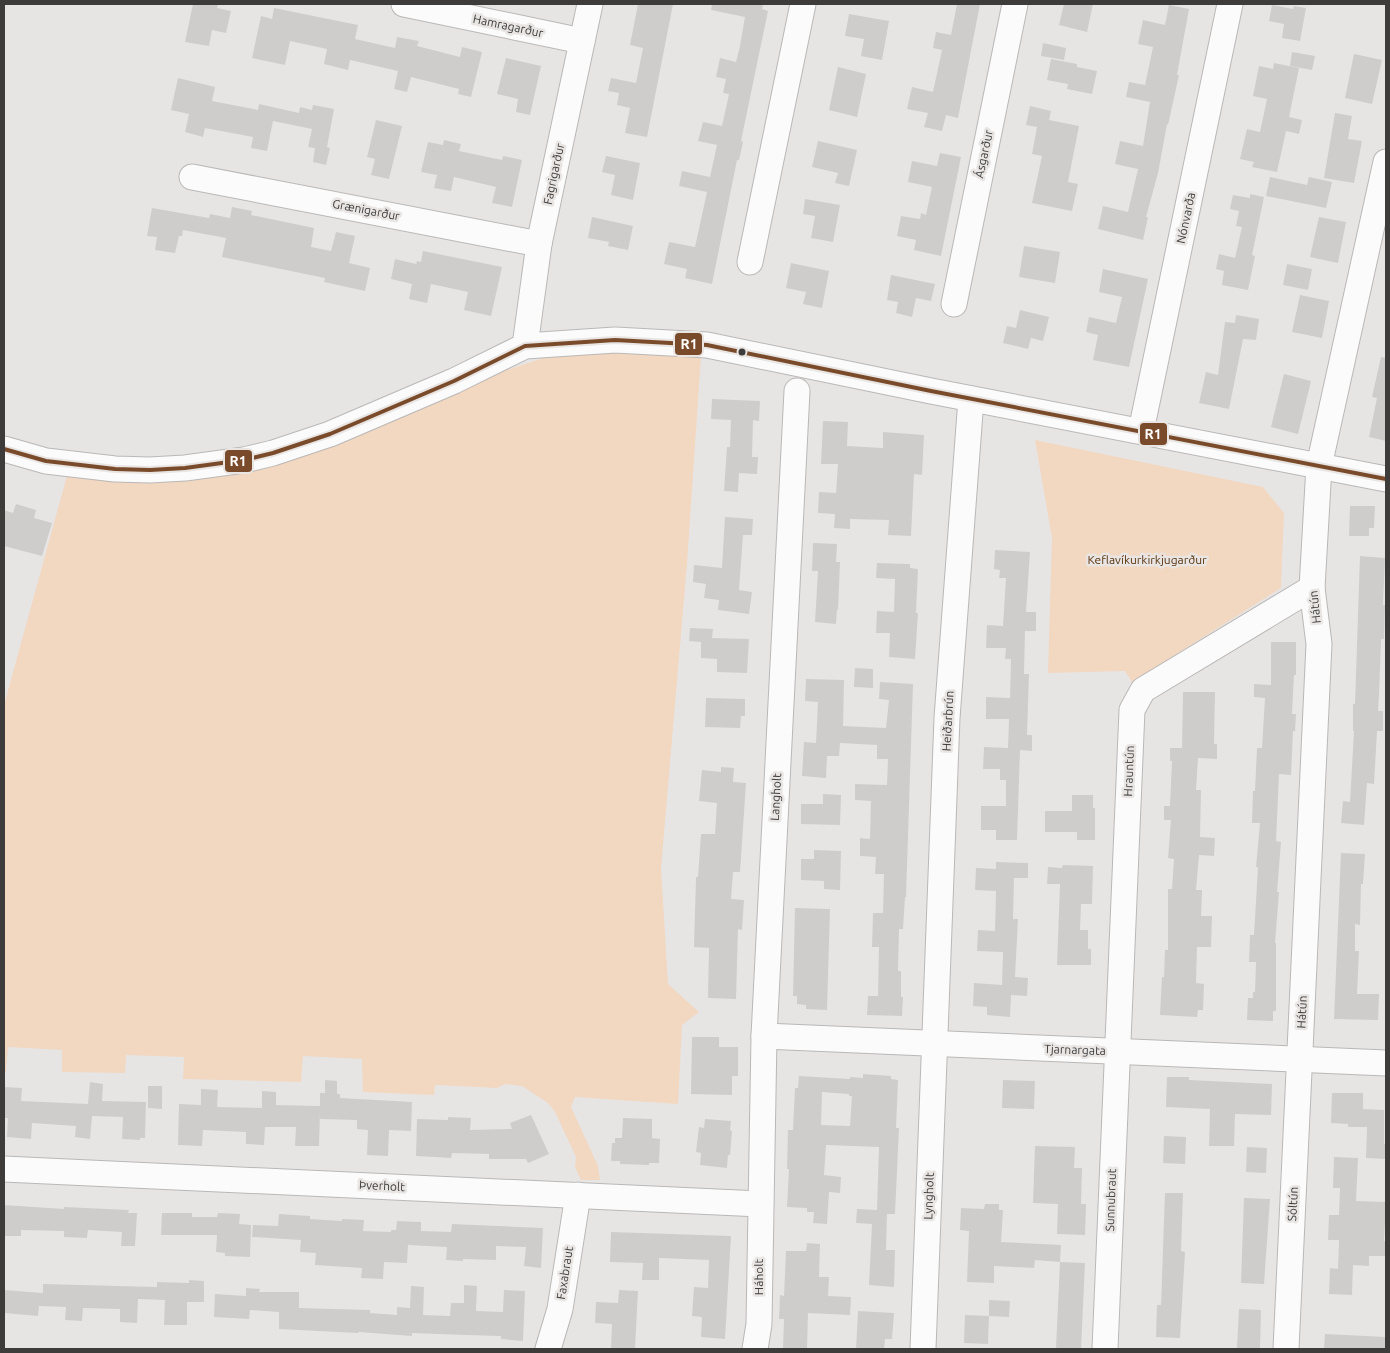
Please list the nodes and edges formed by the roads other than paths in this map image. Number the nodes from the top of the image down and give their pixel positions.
1 (404, 4) edge
2 (590, 4) edge
3 (803, 4) edge
4 (1015, 4) edge
5 (1230, 4) edge
6 (582, 41) junction
7 (1386, 162) edge
8 (192, 177) dead end
9 (539, 244) junction
10 (750, 262) dead end
11 (954, 304) dead end
12 (526, 346) junction
13 (797, 391) dead end
14 (971, 399) junction
15 (1141, 431) junction
16 (4, 449) edge
17 (1319, 466) junction
18 (1386, 479) edge
19 (1312, 588) junction
20 (764, 1036) junction
21 (933, 1044) junction
22 (1118, 1052) junction
23 (1300, 1060) junction
24 (1386, 1063) edge
25 (4, 1169) edge
26 (578, 1195) junction
27 (760, 1204) junction
28 (548, 1349) edge
29 (755, 1349) edge
30 (922, 1349) edge
31 (1105, 1349) edge
32 (1286, 1349) edge

1 - 6 street, Hamragarður
2 - 6 street, Fagrigarður
3 - 10 street
4 - 11 street, Ásgarður
5 - 15 street, Nónvarða
6 - 9 street, Fagrigarður
7 - 17 street, Hátún
8 - 9 street, Grænigarður
9 - 12 street, Fagrigarður
12 - 14 street
12 - 16 street
13 - 20 street, Langholt
14 - 15 street
14 - 21 street, Heiðarbrún
15 - 17 street
17 - 18 street
17 - 19 street, Hátún
19 - 22 street, Hrauntún
19 - 23 street, Hátún
20 - 21 street, Tjarnargata
20 - 27 street, Langholt
21 - 22 street, Tjarnargata
21 - 30 street, Lyngholt
22 - 23 street, Tjarnargata
22 - 31 street, Sunnubraut
23 - 24 street, Tjarnargata
23 - 32 street, Sóltún
25 - 26 street, Þverholt
26 - 27 street, Þverholt
26 - 28 street, Faxabraut
27 - 29 street, Háholt

